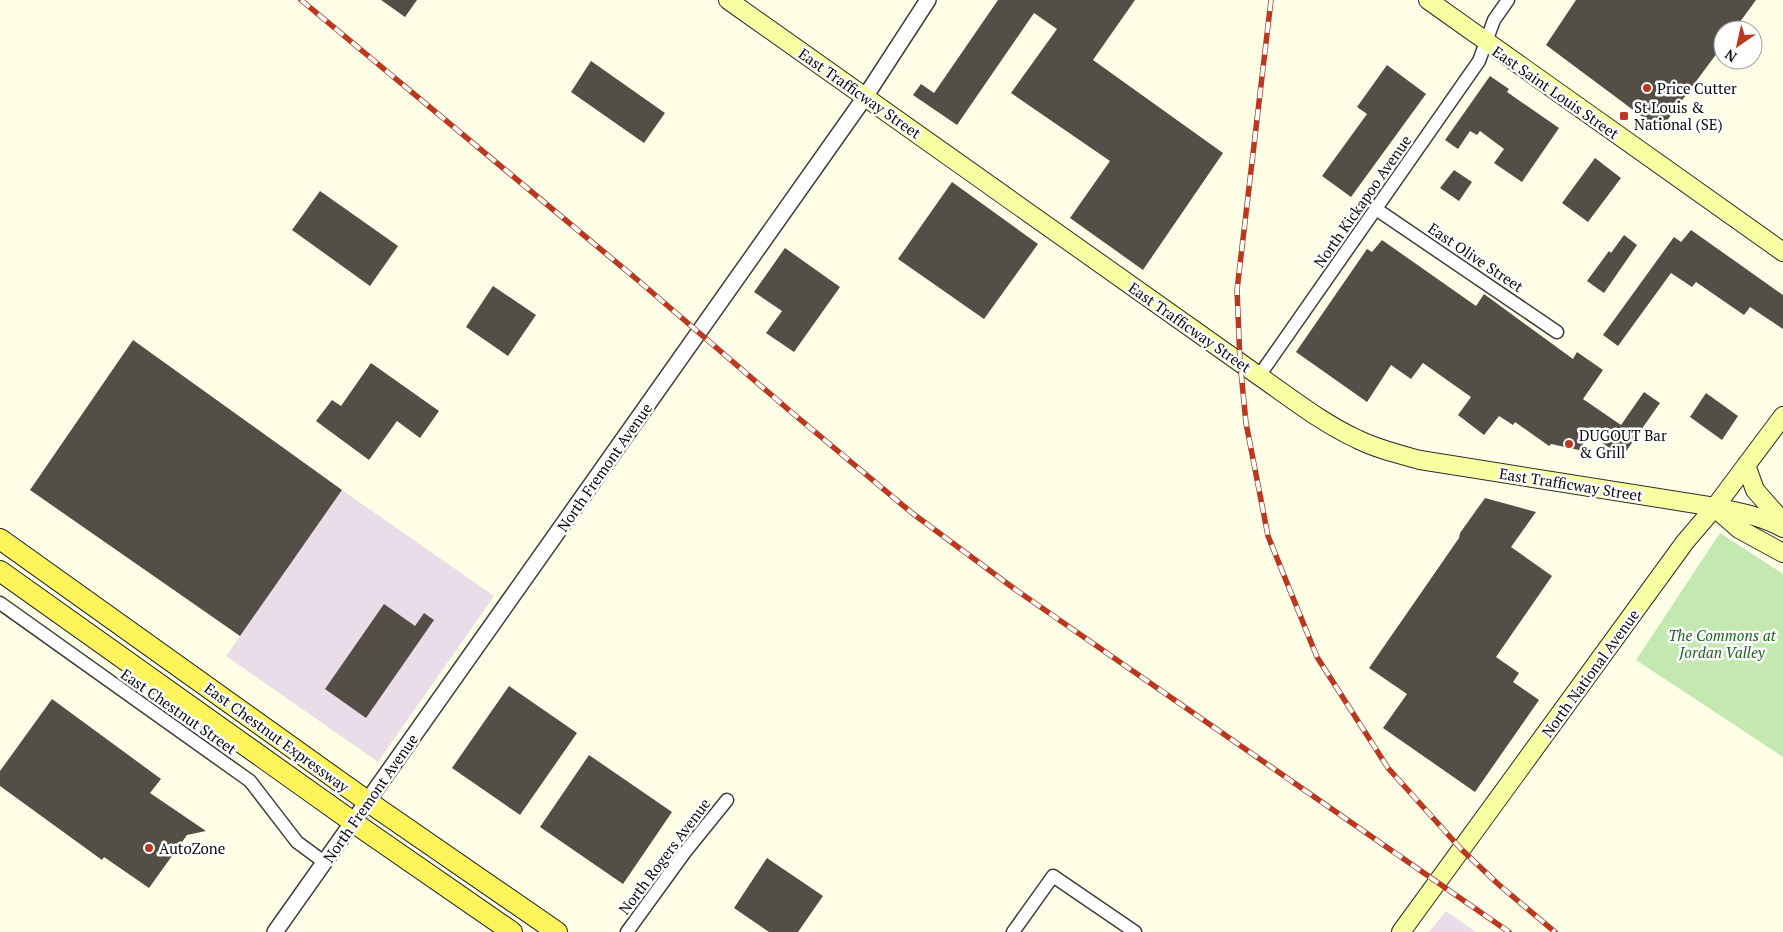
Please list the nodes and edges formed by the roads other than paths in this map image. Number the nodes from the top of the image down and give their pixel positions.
1 (728, 0) edge
2 (928, 0) edge
3 (1428, 0) edge
4 (1508, 0) edge
5 (1486, 42) junction
6 (865, 96) junction
7 (1376, 209) junction
8 (1783, 252) edge
9 (1557, 332) dead end
10 (1259, 376) junction
11 (1783, 416) edge
12 (1746, 464) junction
13 (1715, 507) junction
14 (1783, 522) edge
15 (1783, 528) edge
16 (0, 539) edge
17 (1783, 553) edge
18 (0, 571) edge
19 (0, 603) edge
20 (727, 800) dead end
21 (367, 801) junction
22 (353, 822) junction
23 (324, 862) junction
24 (275, 932) edge
25 (512, 932) edge
26 (556, 932) edge
27 (626, 932) edge
28 (1013, 932) edge
29 (1135, 932) edge
30 (1400, 932) edge

1 - 6 main road, East Trafficway Street
2 - 6 street, North Fremont Avenue
3 - 5 main road, East Saint Louis Street
4 - 5 street, North Kickapoo Avenue
5 - 7 street, North Kickapoo Avenue
5 - 8 main road, East Saint Louis Street
6 - 10 main road, East Trafficway Street
6 - 21 street, North Fremont Avenue
7 - 9 street, East Olive Street
7 - 10 street, North Kickapoo Avenue
10 - 13 main road, East Trafficway Street
11 - 12 main road, North National Avenue
12 - 13 main road, North National Avenue
12 - 14 main road
13 - 15 main road, East Trafficway Street
13 - 17 main road
13 - 30 main road, North National Avenue
16 - 21 main road, East Chestnut Expressway
18 - 22 main road, East Chestnut Expressway
19 - 23 street, East Chestnut Street
20 - 27 street, North Rogers Avenue
21 - 22 street, North Fremont Avenue
21 - 26 main road, East Chestnut Expressway
22 - 23 street, North Fremont Avenue
22 - 25 main road, East Chestnut Expressway
23 - 24 street, North Fremont Avenue
28 - 29 street

